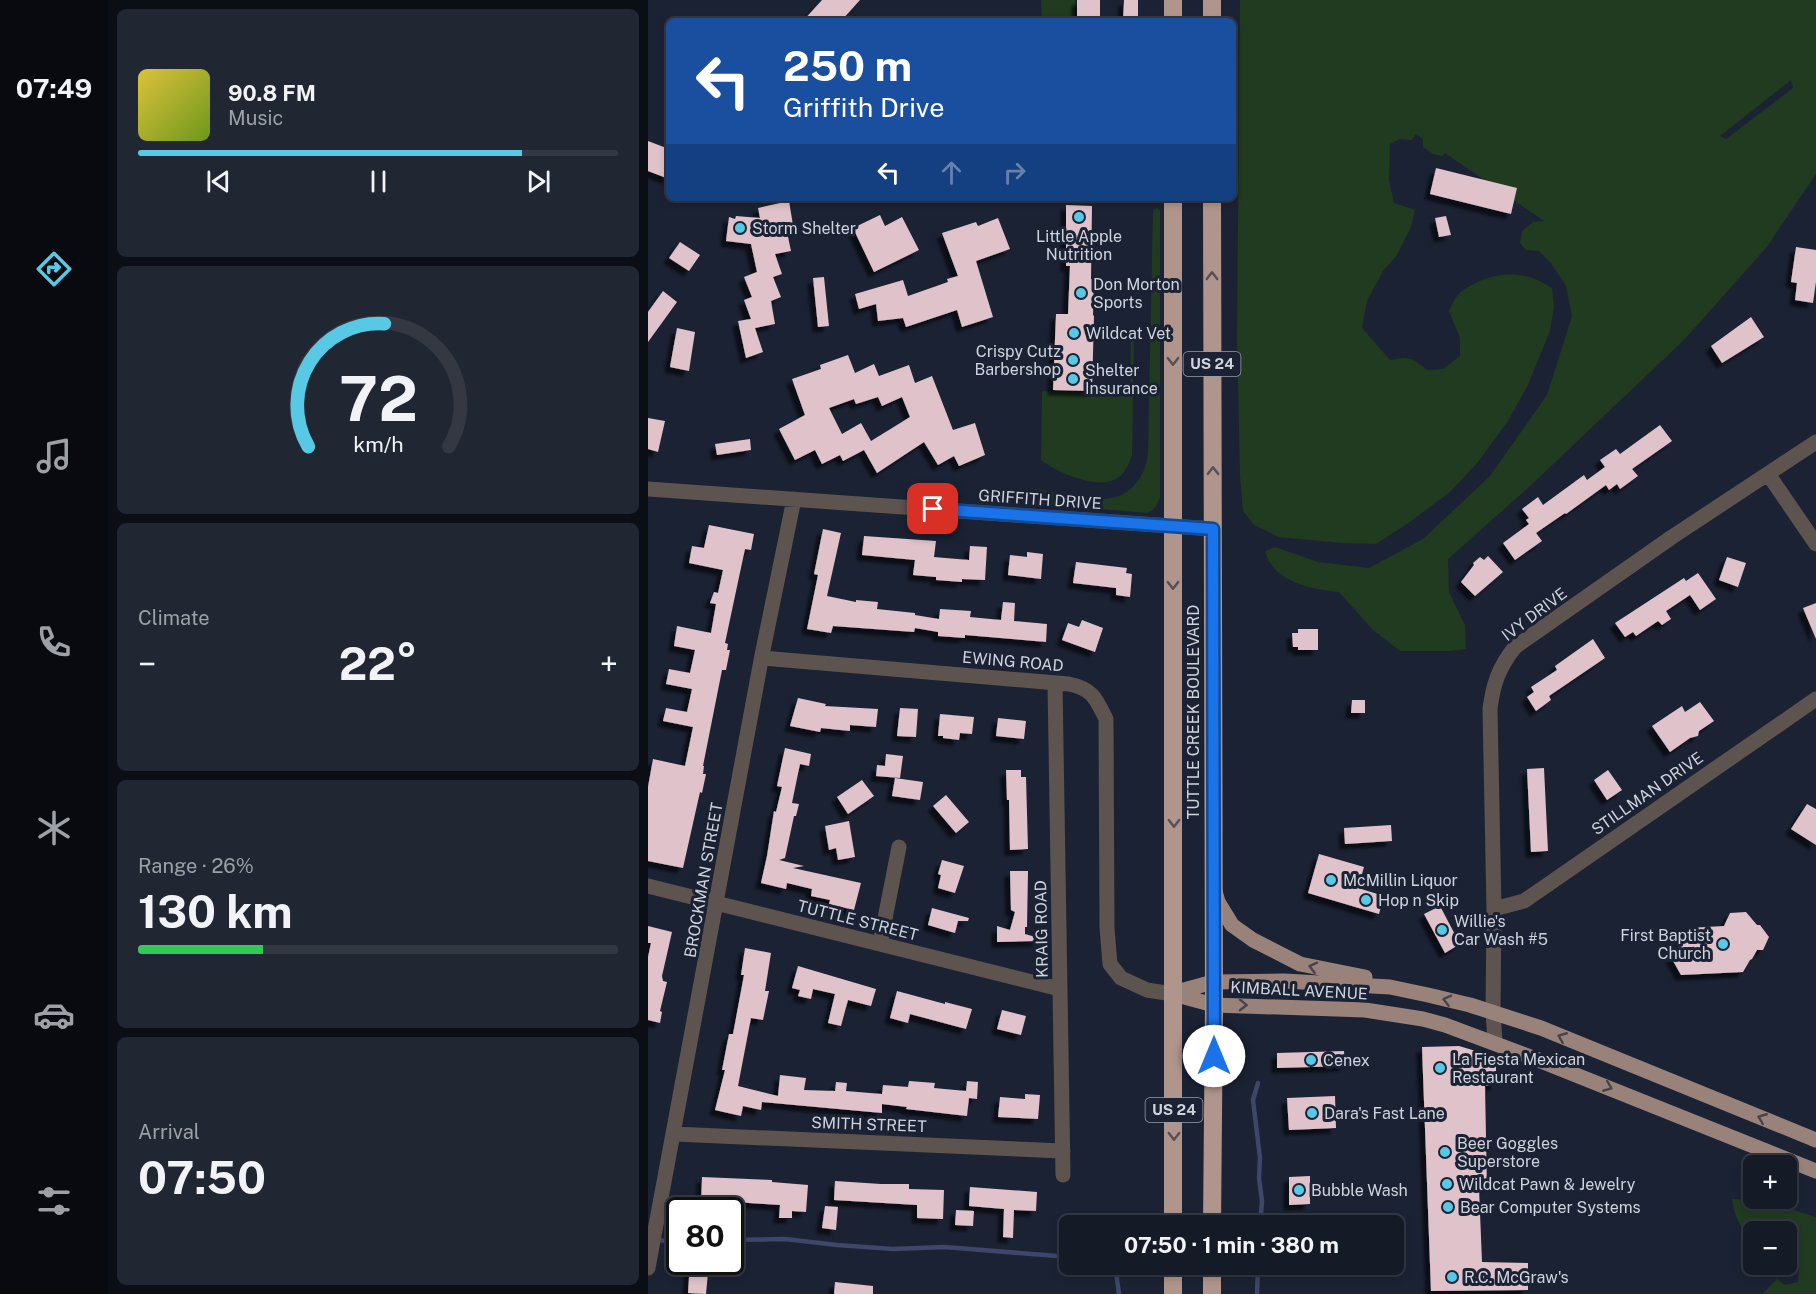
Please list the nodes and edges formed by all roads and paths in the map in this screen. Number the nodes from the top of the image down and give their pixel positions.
1 (1173, 0) edge
2 (1212, 0) edge
3 (1173, 18) edge
4 (1212, 18) edge
5 (1173, 201) edge
6 (1212, 201) edge
7 (1816, 442) edge
8 (1768, 474) junction
9 (648, 489) edge
10 (794, 499) junction
11 (1173, 526) junction
12 (1213, 529) junction
13 (1816, 544) edge
14 (762, 658) junction
15 (1055, 683) junction
16 (1816, 699) edge
17 (899, 847) dead end
18 (1213, 885) junction
19 (648, 886) edge
20 (718, 903) junction
21 (1494, 909) junction
22 (880, 944) junction
23 (1213, 982) junction
24 (1390, 987) junction
25 (1060, 989) junction
26 (1173, 993) junction
27 (1214, 1005) junction
28 (1493, 1012) junction
29 (1495, 1042) junction
30 (674, 1134) junction
31 (1816, 1140) edge
32 (1062, 1151) junction
33 (1816, 1172) edge
34 (1063, 1175) dead end
35 (1173, 1215) edge
36 (1212, 1215) edge
37 (649, 1263) edge
38 (1173, 1275) edge
39 (1212, 1275) edge
40 (1173, 1294) edge
41 (1212, 1294) edge

1 - 3 highway
2 - 4 highway
5 -> 11 highway, TUTTLE CREEK BOULEVARD / US 24
12 -> 6 highway, TUTTLE CREEK BOULEVARD / US 24
7 - 8 street, IVY DRIVE
8 - 13 street
8 - 21 street, IVY DRIVE
9 - 10 street, GRIFFITH DRIVE
10 - 11 street, GRIFFITH DRIVE
10 - 14 street, BROCKMAN STREET
11 - 12 street, GRIFFITH DRIVE
11 -> 26 highway, TUTTLE CREEK BOULEVARD / US 24
12 - 18 highway, TUTTLE CREEK BOULEVARD / US 24
14 - 15 street, EWING ROAD
14 - 20 street, BROCKMAN STREET
15 - 25 street, KRAIG ROAD
15 - 26 street, EWING ROAD
16 - 21 street, STILLMAN DRIVE
17 - 22 street
18 - 23 highway, TUTTLE CREEK BOULEVARD / US 24
24 -> 18 main road
19 - 20 street, TUTTLE STREET
20 - 22 street, TUTTLE STREET
20 - 30 street, BROCKMAN STREET
21 - 28 street, IVY DRIVE
22 - 25 street, TUTTLE STREET
23 - 24 main road, KIMBALL AVENUE
23 - 26 main road, KIMBALL AVENUE
23 - 27 highway, TUTTLE CREEK BOULEVARD / US 24
28 -> 24 main road, KIMBALL AVENUE
25 - 32 street, KRAIG ROAD
26 - 27 main road, KIMBALL AVENUE
26 -> 35 highway, TUTTLE CREEK BOULEVARD / US 24
27 -> 29 main road, KIMBALL AVENUE
27 - 36 highway, TUTTLE CREEK BOULEVARD / US 24
28 - 29 street, IVY DRIVE
31 -> 28 main road, KIMBALL AVENUE
29 -> 33 main road, KIMBALL AVENUE
30 - 32 street, SMITH STREET
30 - 37 street, BROCKMAN STREET
32 - 34 street, KRAIG ROAD
38 - 40 highway
39 - 41 highway

